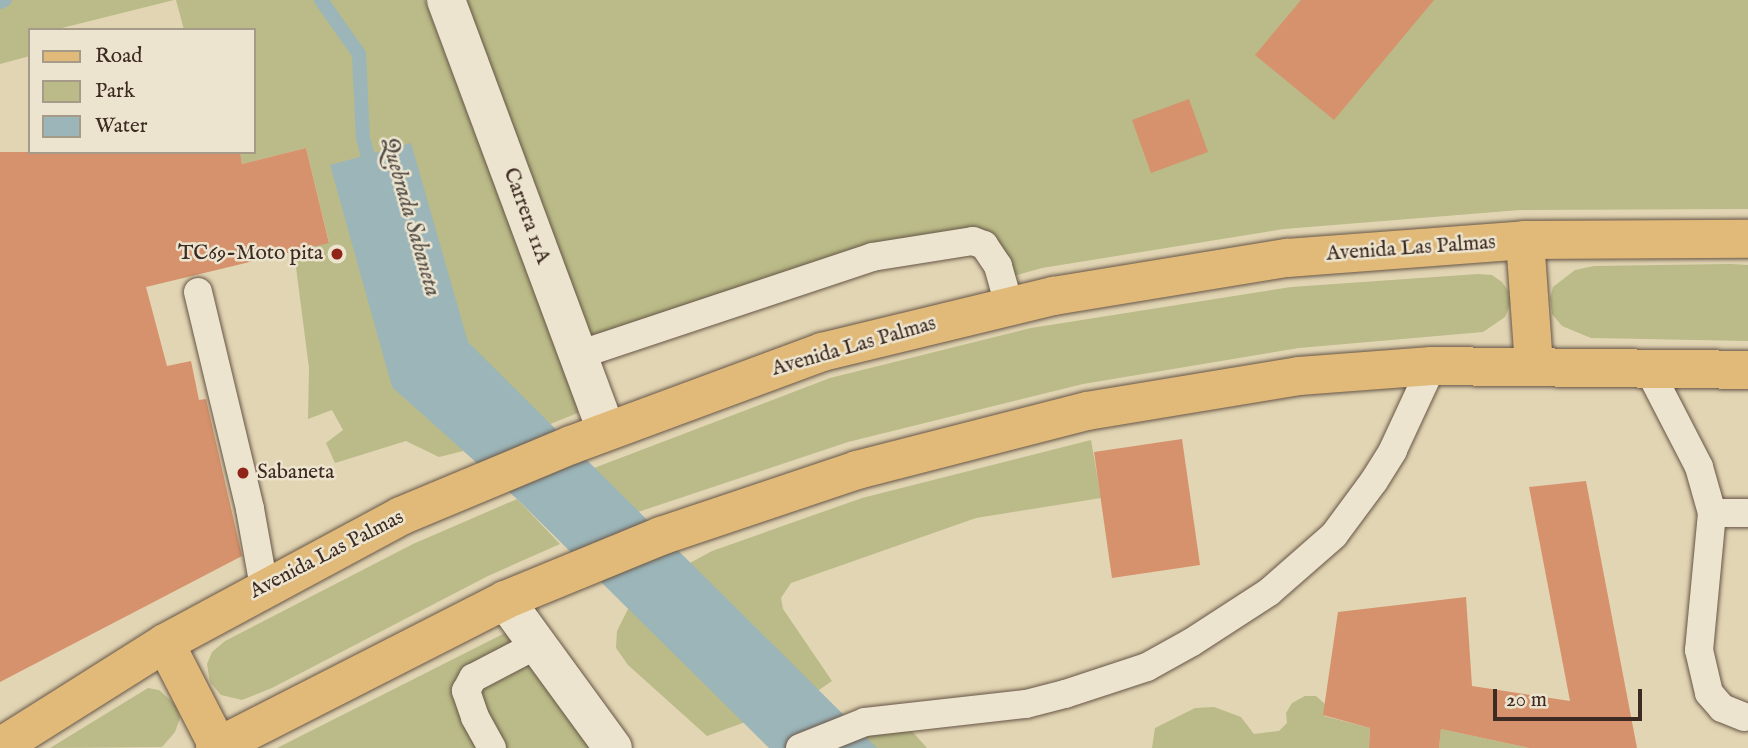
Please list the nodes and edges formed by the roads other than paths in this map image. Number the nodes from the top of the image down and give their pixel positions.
1 (446, 0) edge
2 (1748, 239) edge
3 (1525, 240) junction
4 (198, 292) dead end
5 (1009, 305) junction
6 (578, 355) junction
7 (1535, 365) junction
8 (1432, 366) junction
9 (1648, 368) junction
10 (1748, 370) edge
11 (606, 431) junction
12 (1712, 513) junction
13 (1748, 513) edge
14 (264, 587) junction
15 (505, 600) junction
16 (165, 643) junction
17 (537, 645) junction
18 (1744, 717) dead end
19 (3, 737) edge
20 (217, 747) edge
21 (492, 748) edge
22 (613, 748) edge
23 (800, 748) edge

1 - 6 street, Carrera 11A
2 - 3 main road, Avenida Las Palmas
3 - 5 main road, Avenida Las Palmas
3 - 7 main road
4 - 14 lane
5 - 6 lane
5 - 11 main road, Avenida Las Palmas
6 - 11 street, Carrera 11A
7 - 8 main road
7 - 9 main road
8 - 15 main road
8 - 23 lane
9 - 10 main road
9 - 12 lane
11 - 14 main road, Avenida Las Palmas
12 - 13 lane
12 - 18 lane
14 - 16 main road, Avenida Las Palmas
15 - 17 street
15 - 20 main road
16 - 19 main road, Avenida Las Palmas
16 - 20 main road
17 - 21 lane
17 - 22 street

